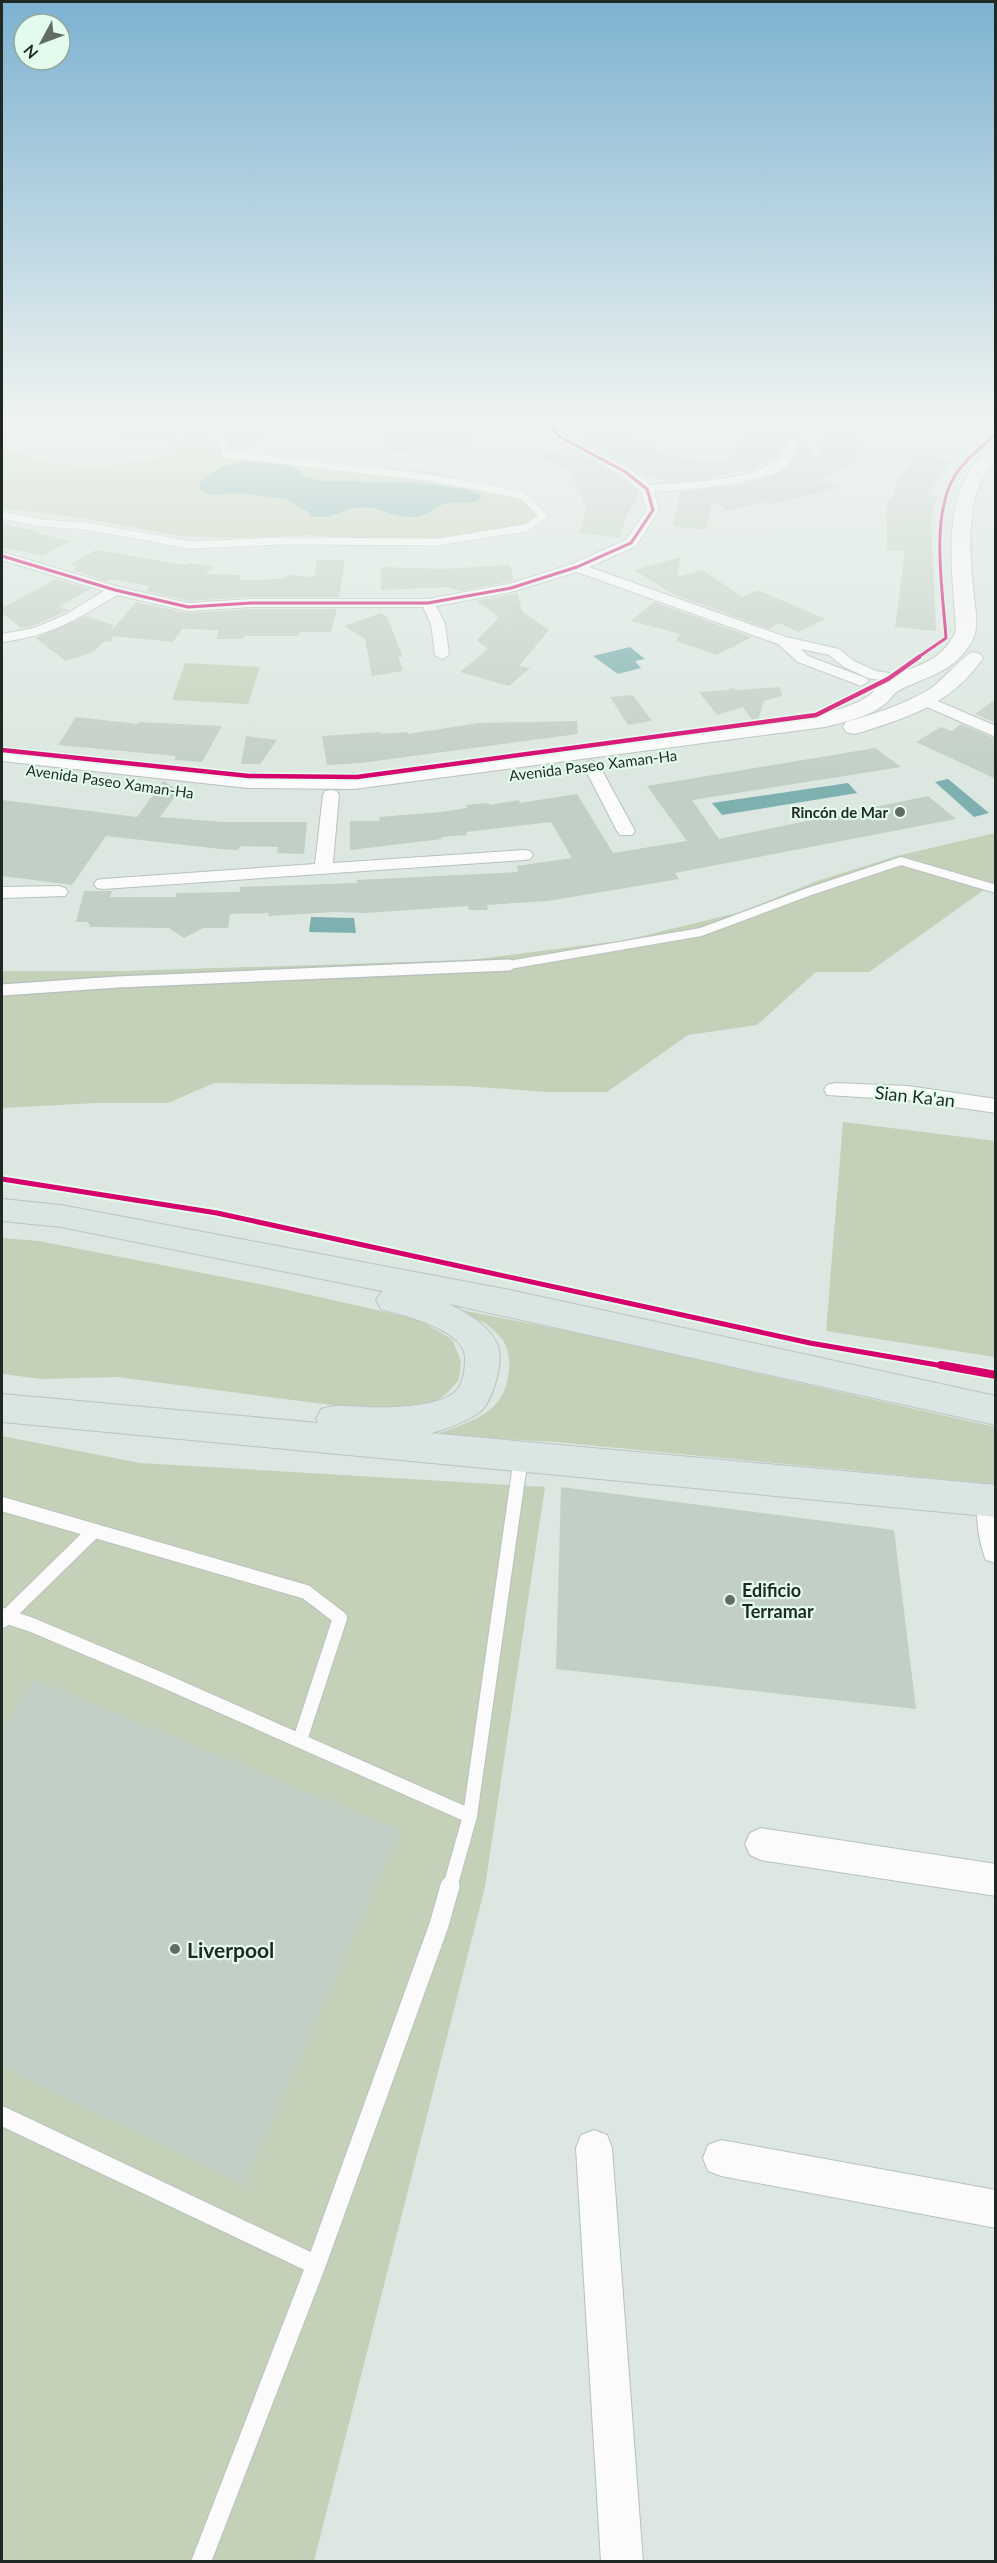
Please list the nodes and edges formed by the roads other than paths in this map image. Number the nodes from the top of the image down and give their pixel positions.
1 (160, 540) edge
2 (453, 540) edge
3 (633, 540) edge
4 (962, 540) edge
5 (979, 540) edge
6 (2, 556) edge
7 (577, 567) junction
8 (115, 590) junction
9 (428, 603) junction
10 (2, 638) edge
11 (782, 640) junction
12 (442, 655) dead end
13 (945, 661) junction
14 (968, 668) junction
15 (910, 681) junction
16 (877, 700) junction
17 (926, 701) junction
18 (857, 718) junction
19 (996, 732) edge
20 (2, 754) edge
21 (591, 765) junction
22 (2, 767) edge
23 (423, 780) junction
24 (223, 787) junction
25 (331, 795) junction
26 (627, 831) dead end
27 (524, 855) dead end
28 (324, 867) junction
29 (102, 884) dead end
30 (996, 889) edge
31 (59, 892) dead end
32 (2, 893) edge
33 (2, 990) edge
34 (835, 1090) dead end
35 (996, 1106) edge
36 (2, 1210) edge
37 (203, 1242) junction
38 (11, 1409) edge
39 (996, 1412) edge
40 (521, 1457) junction
41 (993, 1500) edge
42 (2, 1504) edge
43 (94, 1531) junction
44 (996, 1551) edge
45 (3, 1618) edge
46 (300, 1740) junction
47 (470, 1816) junction
48 (761, 1844) dead end
49 (996, 1880) edge
50 (2, 2116) edge
51 (594, 2148) dead end
52 (721, 2158) dead end
53 (996, 2209) edge
54 (316, 2265) junction
55 (201, 2562) edge
56 (622, 2562) edge

1 - 2 lane
3 - 7 street
4 - 13 main road, Avenida Paseo Xaman-Ha
5 - 14 main road, Avenida Paseo Xaman-Ha
6 - 8 street
7 - 9 street
7 - 11 street
8 - 9 street
8 - 10 street
9 - 12 street
11 - 15 street
11 - 16 street
13 - 14 main road
13 - 15 main road, Avenida Paseo Xaman-Ha
14 - 17 main road, Avenida Paseo Xaman-Ha
15 - 16 main road, Avenida Paseo Xaman-Ha
16 - 18 main road, Avenida Paseo Xaman-Ha
17 - 18 main road, Avenida Paseo Xaman-Ha
17 - 19 street
18 - 21 main road, Avenida Paseo Xaman-Ha
18 - 23 main road, Avenida Paseo Xaman-Ha
20 - 24 main road, Avenida Paseo Xaman-Ha
21 - 23 main road, Avenida Paseo Xaman-Ha
21 - 26 street
22 - 24 main road, Avenida Paseo Xaman-Ha
23 - 24 main road, Avenida Paseo Xaman-Ha
23 - 25 main road, Avenida Paseo Xaman-Ha
24 - 25 main road, Avenida Paseo Xaman-Ha
25 - 28 street
27 - 28 street
28 - 29 street
30 - 33 lane
31 - 32 street
34 - 35 street, Sian Ka'an
36 - 37 highway
37 - 38 highway
37 - 39 highway
38 - 40 highway
40 - 41 highway
40 - 47 lane
41 - 44 street
42 - 43 lane
43 - 45 lane
43 - 46 lane
45 - 46 lane
46 - 47 lane
47 - 54 lane
48 - 49 street
50 - 54 lane
51 - 56 street
52 - 53 street
54 - 55 lane

